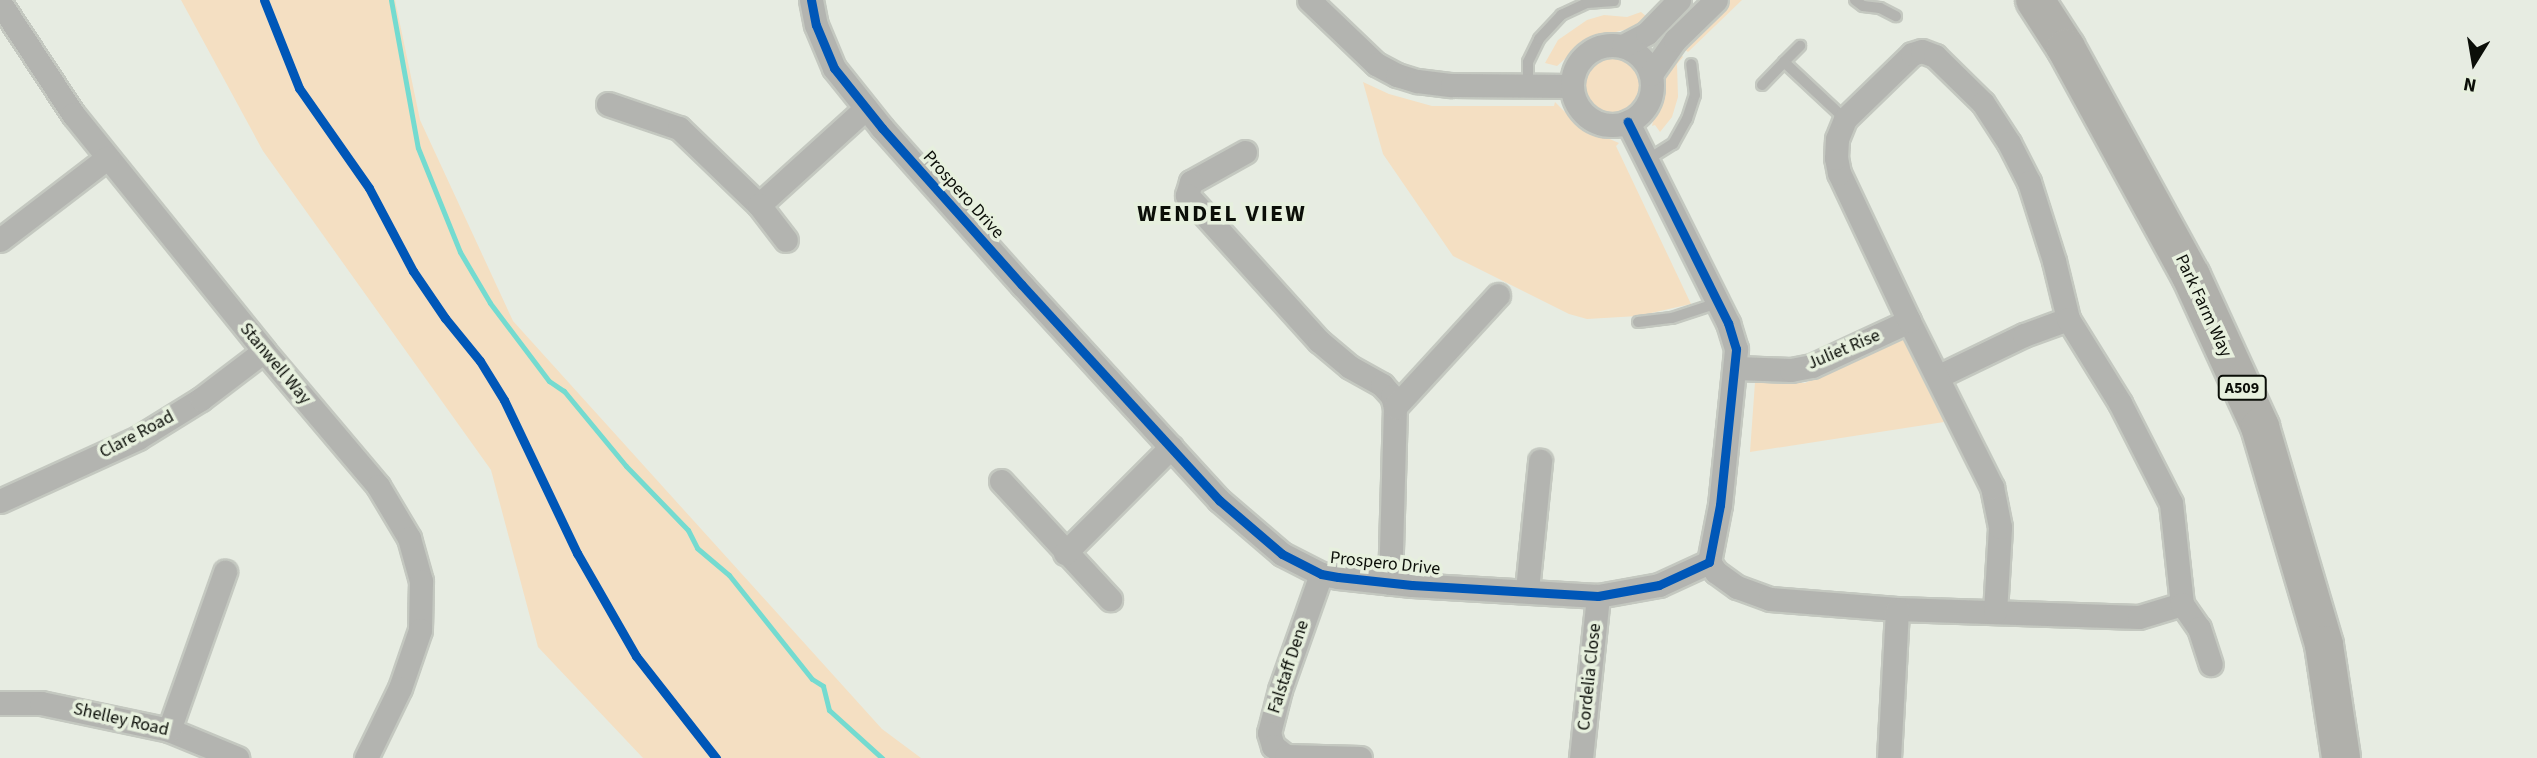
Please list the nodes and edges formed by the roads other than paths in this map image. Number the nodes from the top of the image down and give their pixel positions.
1 (811, 0) edge
2 (1679, 0) edge
3 (1716, 0) edge
4 (1855, 0) edge
5 (2035, 0) edge
6 (1614, 1) edge
7 (0, 3) edge
8 (1322, 4) edge
9 (1896, 16) dead end
10 (1623, 46) junction
11 (1800, 46) dead end
12 (1784, 62) junction
13 (1691, 65) dead end
14 (1651, 74) junction
15 (1528, 85) junction
16 (1762, 85) dead end
17 (1572, 86) junction
18 (608, 104) dead end
19 (866, 108) junction
20 (1845, 119) junction
21 (1628, 121) junction
22 (1245, 152) dead end
23 (107, 158) junction
24 (1647, 160) junction
25 (759, 205) junction
26 (0, 240) edge
27 (786, 240) dead end
28 (1497, 295) dead end
29 (1718, 303) junction
30 (2068, 319) junction
31 (1909, 321) junction
32 (1638, 323) dead end
33 (264, 351) junction
34 (1736, 368) junction
35 (1939, 376) junction
36 (1395, 407) junction
37 (1171, 447) junction
38 (1541, 461) dead end
39 (1001, 481) dead end
40 (0, 501) edge
41 (1065, 553) junction
42 (1709, 562) junction
43 (225, 572) dead end
44 (1321, 574) junction
45 (1390, 583) junction
46 (1527, 590) junction
47 (1598, 596) junction
48 (1110, 599) dead end
49 (2182, 604) junction
50 (1897, 609) junction
51 (1995, 612) junction
52 (2211, 664) dead end
53 (0, 703) edge
54 (169, 730) junction
55 (237, 758) edge
56 (366, 758) edge
57 (1360, 758) edge
58 (1581, 758) edge
59 (1889, 758) edge
60 (2341, 758) edge

1 - 19 street, Prospero Drive
2 - 10 street
3 - 14 street
4 - 9 lane
5 - 60 highway, Park Farm Way / A509
6 - 15 lane
7 - 23 street, Stanwell Way
8 - 15 street
10 - 14 street
10 - 17 street
11 - 12 lane
12 - 16 lane
12 - 20 lane
13 - 24 lane
14 - 21 street
15 - 17 street
17 - 21 street
18 - 25 street
19 - 25 street
19 - 37 street, Prospero Drive
20 - 30 street
20 - 31 street
21 - 24 street
22 - 36 street
23 - 26 street
23 - 33 street, Stanwell Way
24 - 29 street
25 - 27 street
28 - 36 street
29 - 32 lane
29 - 34 street
30 - 35 street
30 - 49 street
31 - 34 street, Juliet Rise
31 - 35 street
33 - 40 street, Clare Road
33 - 56 street, Stanwell Way
34 - 42 street
35 - 51 street
36 - 45 street
37 - 41 street
37 - 44 street, Prospero Drive
38 - 46 street
39 - 41 street
41 - 48 street
42 - 47 street, Prospero Drive
42 - 50 street
43 - 54 street
44 - 45 street, Prospero Drive
44 - 57 street, Falstaff Dene
45 - 46 street, Prospero Drive
46 - 47 street, Prospero Drive
47 - 58 street, Cordelia Close
49 - 51 street
49 - 52 street
50 - 51 street
50 - 59 street
53 - 54 street, Shelley Road
54 - 55 street, Shelley Road

